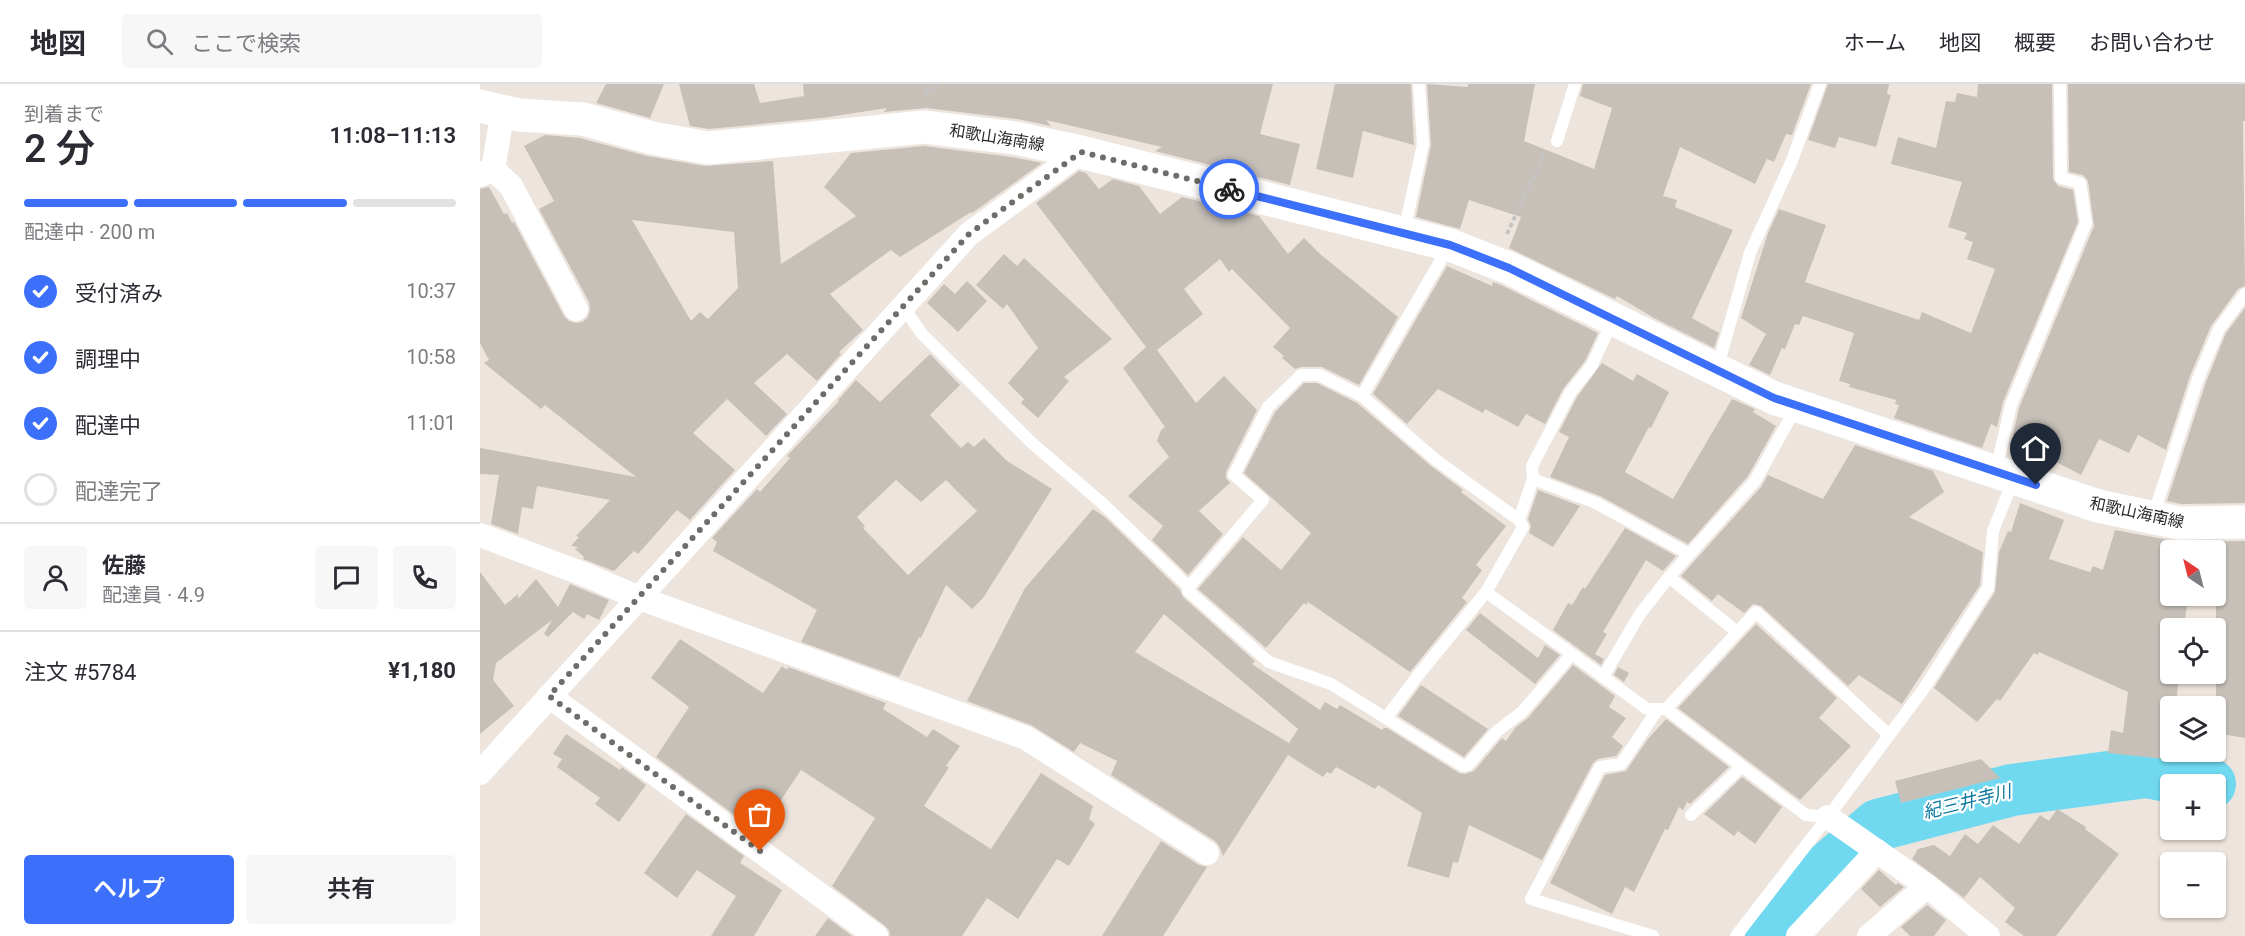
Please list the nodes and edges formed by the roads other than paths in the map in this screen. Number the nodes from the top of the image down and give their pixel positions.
1 (1419, 84) edge
2 (1575, 84) edge
3 (1820, 84) edge
4 (2060, 84) edge
5 (491, 109) edge
6 (1557, 141) road end
7 (1081, 152) junction
8 (487, 172) edge
9 (1404, 232) junction
10 (1450, 245) junction
11 (2245, 294) edge
12 (903, 308) junction
13 (576, 309) dead end
14 (1613, 319) junction
15 (1717, 370) junction
16 (1362, 396) junction
17 (1797, 406) junction
18 (2005, 475) junction
19 (1533, 479) junction
20 (2153, 518) junction
21 (1519, 520) junction
22 (2245, 522) edge
23 (480, 535) edge
24 (1689, 554) junction
25 (1669, 577) junction
26 (1189, 587) junction
27 (1486, 592) junction
28 (639, 598) junction
29 (1737, 632) junction
30 (1572, 654) junction
31 (1603, 677) junction
32 (549, 696) junction
33 (1662, 709) junction
34 (1386, 718) junction
35 (1889, 735) junction
36 (1741, 767) junction
37 (480, 773) edge
38 (1691, 815) dead end
39 (1832, 820) junction
40 (1873, 849) junction
41 (1207, 853) dead end
42 (1927, 886) junction
43 (876, 936) edge
44 (1653, 936) edge
45 (1736, 936) edge
46 (1798, 936) edge
47 (1869, 936) edge
48 (1988, 936) edge

1 - 9 lane
2 - 6 lane
3 - 15 lane
4 - 18 lane
5 - 7 main road, 和歌山海南線
5 - 8 street
7 - 9 main road, 和歌山海南線
7 - 12 street
8 - 13 street
9 - 10 main road, 和歌山海南線
10 - 14 main road, 和歌山海南線
10 - 16 lane
11 - 20 lane
12 - 26 lane
12 - 28 street
14 - 15 main road, 和歌山海南線
14 - 19 lane
15 - 17 main road, 和歌山海南線
16 - 21 lane
16 - 26 lane
17 - 18 main road, 和歌山海南線
17 - 24 lane
18 - 20 main road, 和歌山海南線
18 - 35 lane
19 - 21 lane
19 - 24 lane
20 - 22 main road, 和歌山海南線
21 - 27 lane
23 - 28 street
24 - 25 lane
25 - 29 lane
25 - 31 lane
26 - 34 lane
27 - 30 lane
27 - 34 lane
28 - 32 street
28 - 41 street
29 - 33 lane
29 - 35 lane
30 - 31 lane
30 - 34 lane
31 - 33 lane
32 - 37 street
32 - 43 street
33 - 36 lane
33 - 44 lane
35 - 39 lane
36 - 38 lane
36 - 39 lane
39 - 40 street
39 - 45 lane
40 - 42 street
40 - 46 street
42 - 47 street
42 - 48 street

